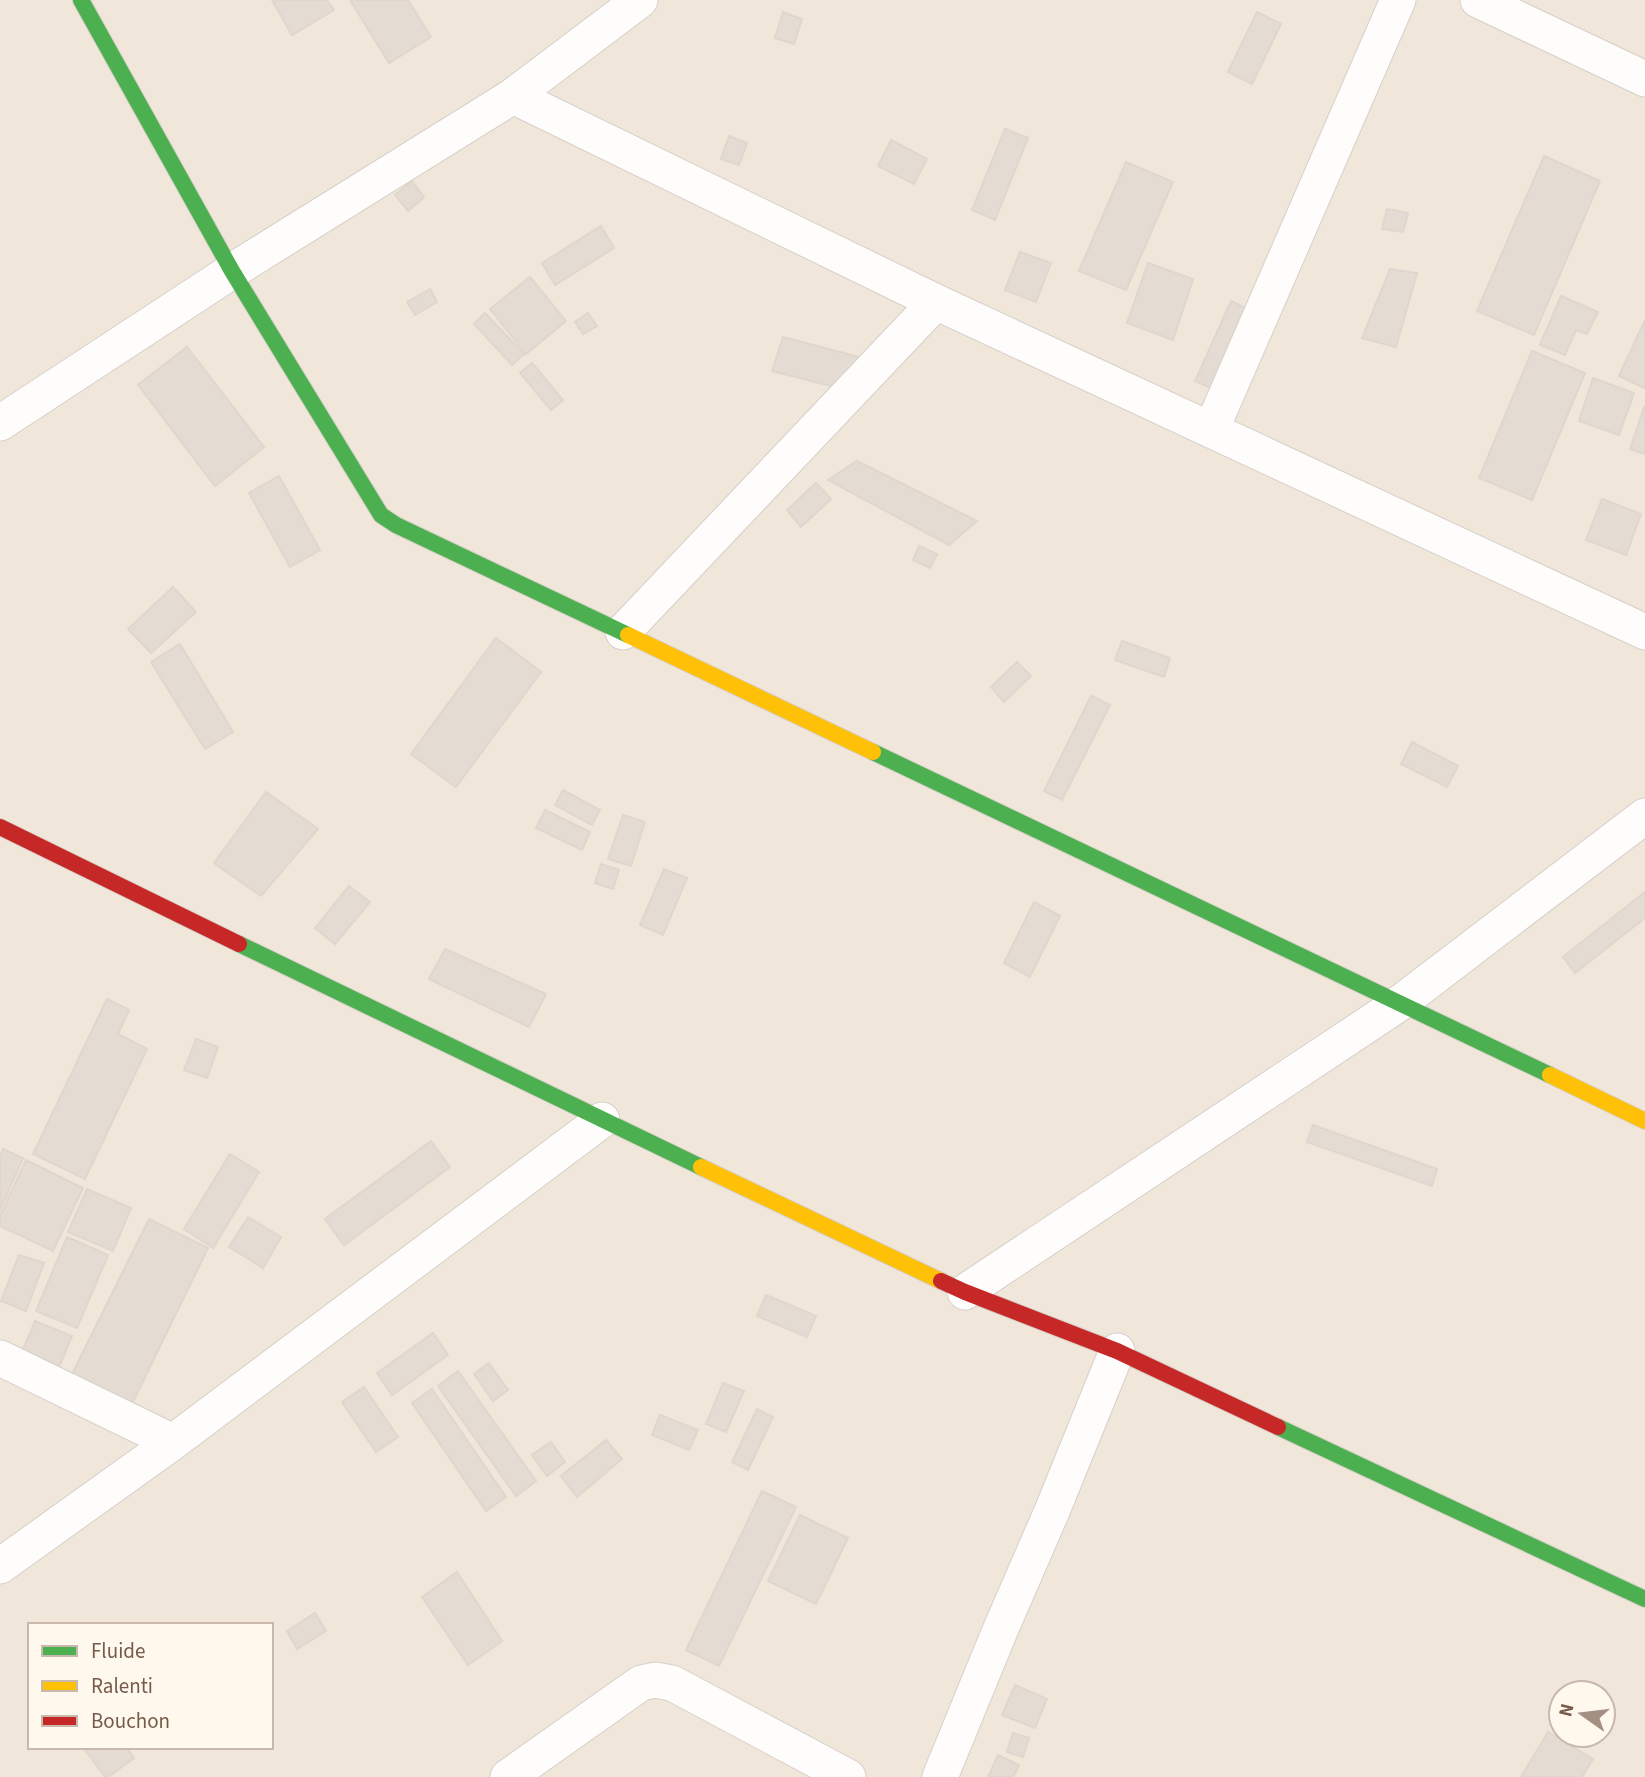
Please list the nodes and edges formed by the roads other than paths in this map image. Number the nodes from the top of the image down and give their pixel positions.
1 (81, 0) edge
2 (640, 0) edge
3 (1398, 0) edge
4 (1478, 0) edge
5 (1645, 79) edge
6 (513, 96) junction
7 (232, 271) junction
8 (936, 302) junction
9 (0, 423) edge
10 (1211, 430) junction
11 (623, 632) junction
12 (1645, 632) edge
13 (1645, 816) edge
14 (0, 827) edge
15 (1399, 1003) junction
16 (602, 1120) junction
17 (1645, 1121) edge
18 (965, 1292) junction
19 (1117, 1351) junction
20 (0, 1358) edge
21 (173, 1442) junction
22 (0, 1566) edge
23 (1645, 1599) edge
24 (508, 1777) edge
25 (848, 1777) edge
26 (940, 1777) edge

1 - 7 street
2 - 6 street
3 - 10 street
4 - 5 street
6 - 7 street
6 - 8 street
7 - 9 street
7 - 11 street
8 - 10 street
8 - 11 street
10 - 12 street
11 - 15 street
13 - 15 street
14 - 16 street
15 - 17 street
15 - 18 street
16 - 18 street
16 - 21 street
18 - 19 street
19 - 23 street
19 - 26 street
20 - 21 street
21 - 22 street
24 - 25 street

